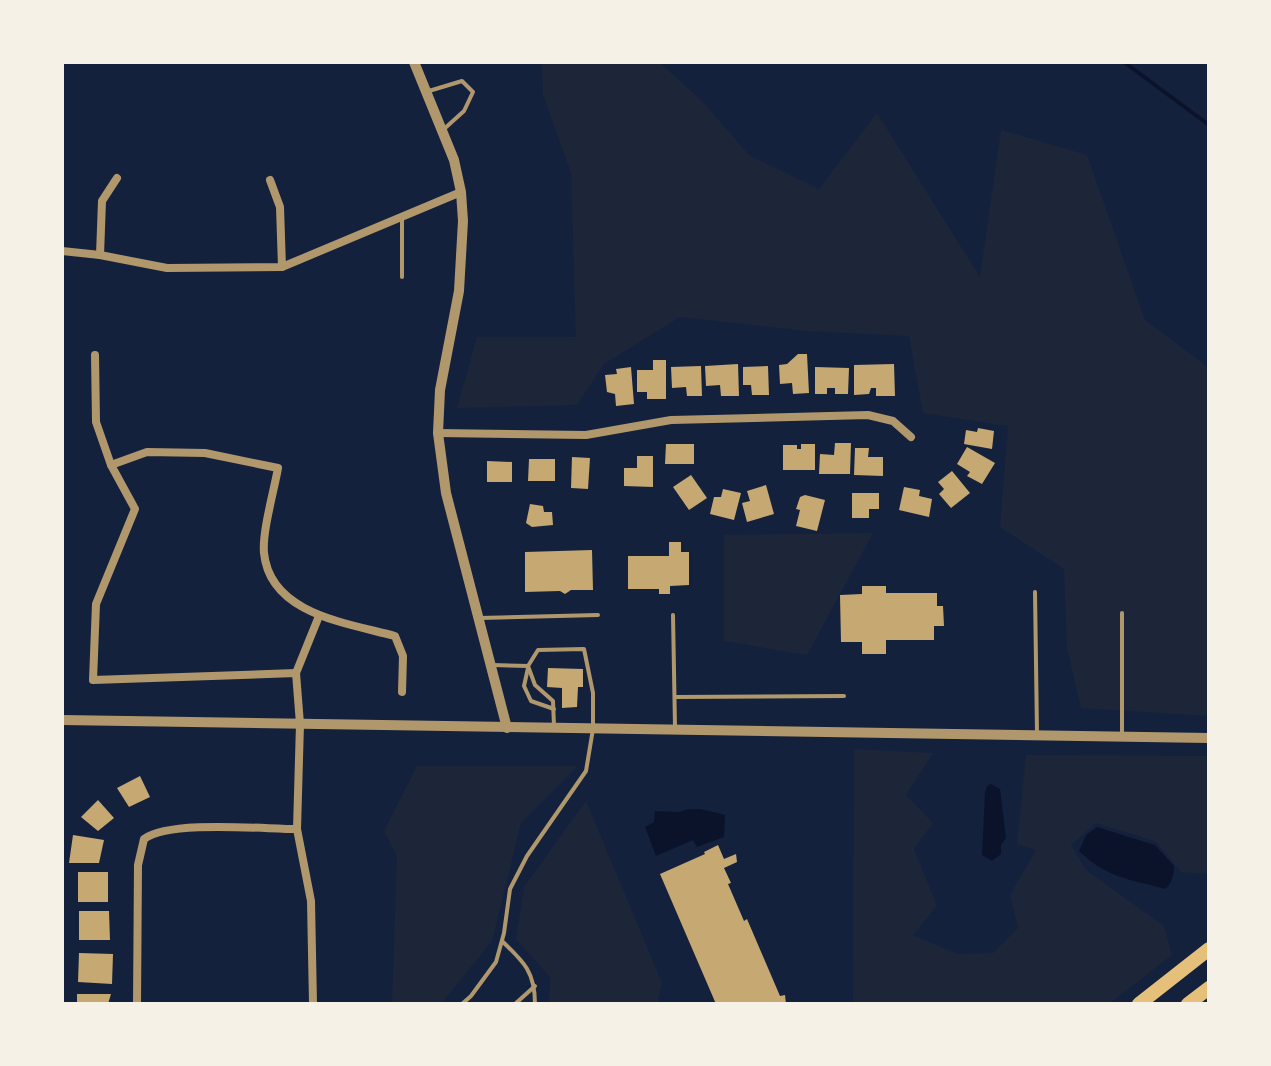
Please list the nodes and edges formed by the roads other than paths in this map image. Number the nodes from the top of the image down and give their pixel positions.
1 (414, 62) edge
2 (427, 92) junction
3 (442, 130) junction
4 (117, 178) dead end
5 (270, 180) dead end
6 (461, 192) junction
7 (402, 217) junction
8 (62, 251) edge
9 (100, 255) junction
10 (282, 267) junction
11 (402, 277) dead end
12 (95, 355) dead end
13 (438, 433) junction
14 (911, 437) dead end
15 (111, 465) junction
16 (1035, 592) dead end
17 (1122, 613) dead end
18 (598, 615) dead end
19 (673, 615) dead end
20 (319, 616) junction
21 (478, 618) junction
22 (491, 664) junction
23 (528, 666) junction
24 (296, 673) junction
25 (402, 692) dead end
26 (844, 696) dead end
27 (675, 697) junction
28 (554, 709) junction
29 (62, 720) edge
30 (300, 724) junction
31 (507, 728) junction
32 (554, 728) junction
33 (593, 729) junction
34 (675, 730) junction
35 (1037, 735) junction
36 (1122, 736) junction
37 (1209, 738) edge
38 (297, 829) junction
39 (502, 941) junction
40 (1209, 949) edge
41 (535, 986) junction
42 (1209, 988) edge
43 (137, 1004) edge
44 (313, 1004) edge
45 (462, 1004) edge
46 (515, 1004) edge
47 (535, 1004) edge
48 (1139, 1004) edge
49 (1188, 1004) edge

1 - 2 street
2 - 3 street
2 - 3 lane
3 - 6 street
4 - 9 street
5 - 10 street
6 - 7 street
6 - 13 street
7 - 10 street
7 - 11 lane
8 - 9 street
9 - 10 street
12 - 15 street
13 - 14 street
13 - 21 street
15 - 20 street
15 - 24 street
16 - 35 lane
17 - 36 lane
18 - 21 lane
19 - 27 lane
20 - 24 street
20 - 25 street
21 - 22 street
22 - 23 lane
22 - 31 street
23 - 28 lane
23 - 28 lane
23 - 33 lane
24 - 30 street
26 - 27 lane
27 - 34 lane
28 - 32 lane
29 - 30 street
30 - 31 street
30 - 38 street
31 - 32 street
32 - 33 street
33 - 34 street
33 - 39 lane
34 - 35 street
35 - 36 street
36 - 37 street
38 - 43 street
38 - 44 street
39 - 41 lane
39 - 45 lane
40 - 48 highway
41 - 46 lane
41 - 47 lane
42 - 49 highway

